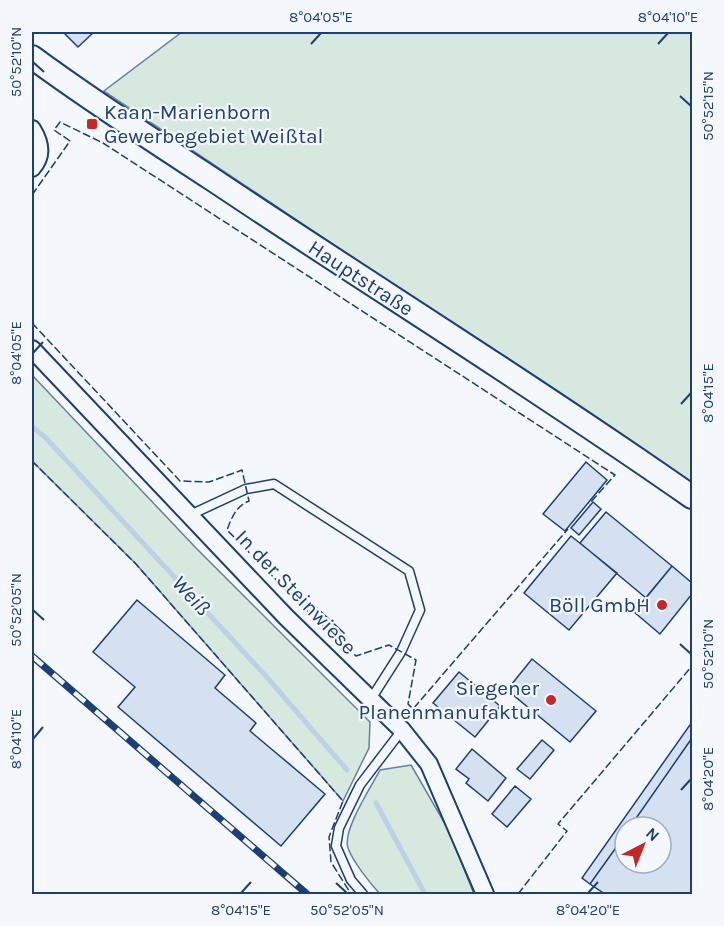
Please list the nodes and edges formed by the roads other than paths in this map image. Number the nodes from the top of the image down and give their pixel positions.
1 (32, 57) edge
2 (32, 129) edge
3 (32, 168) edge
4 (32, 350) edge
5 (693, 497) edge
6 (190, 515) junction
7 (371, 699) junction
8 (402, 730) junction
9 (363, 894) edge
10 (484, 894) edge

1 - 5 main road, Hauptstraße
2 - 3 street
4 - 6 street, In der Steinwiese
6 - 7 street, In der Steinwiese
6 - 7 lane
7 - 8 street, In der Steinwiese
8 - 9 lane
8 - 10 street, In der Steinwiese

